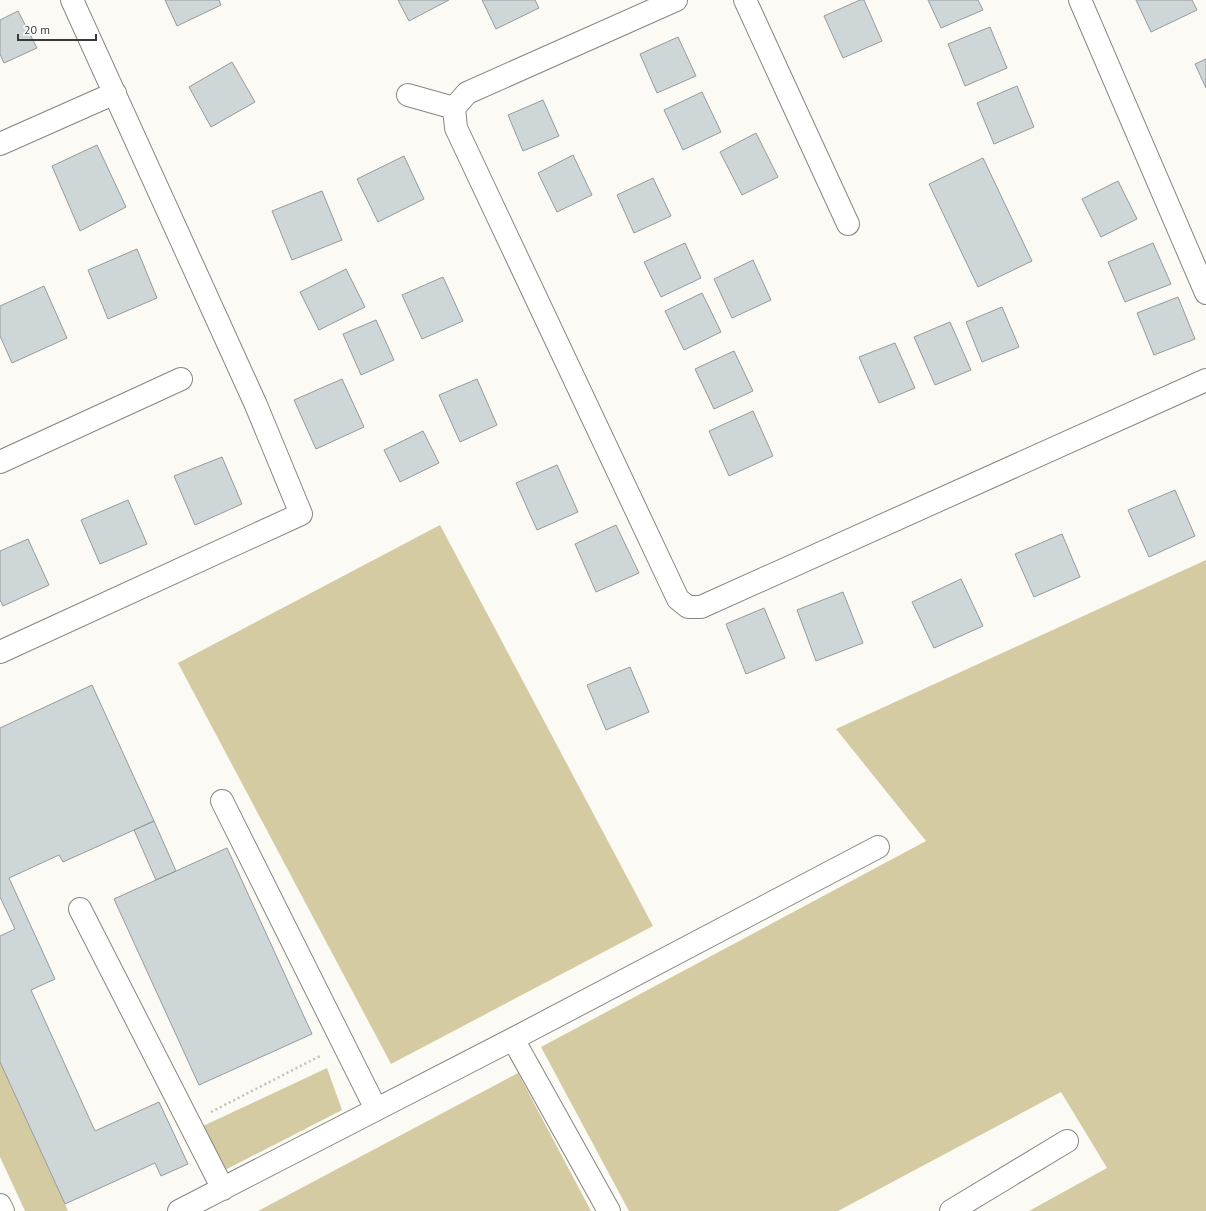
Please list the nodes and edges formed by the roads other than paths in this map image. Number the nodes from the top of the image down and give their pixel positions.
1 (72, 0) edge
2 (676, 0) edge
3 (745, 0) edge
4 (1080, 0) edge
5 (115, 92) junction
6 (408, 95) dead end
7 (454, 108) junction
8 (0, 144) edge
9 (848, 224) dead end
10 (1206, 293) edge
11 (181, 379) dead end
12 (1206, 380) edge
13 (0, 462) edge
14 (0, 652) edge
15 (222, 801) dead end
16 (878, 846) dead end
17 (80, 909) dead end
18 (513, 1039) junction
19 (376, 1110) junction
20 (1067, 1141) dead end
21 (223, 1189) junction
22 (0, 1205) edge
23 (3, 1211) edge
24 (179, 1211) edge
25 (609, 1211) edge
26 (951, 1211) edge

1 - 5 street
2 - 7 street
3 - 9 street
4 - 10 street
5 - 8 street
5 - 14 street
6 - 7 street
7 - 12 street
11 - 13 street
15 - 19 street
16 - 18 street
17 - 21 street
18 - 19 street
18 - 25 street
19 - 21 street
20 - 26 street
21 - 24 street
22 - 23 street

